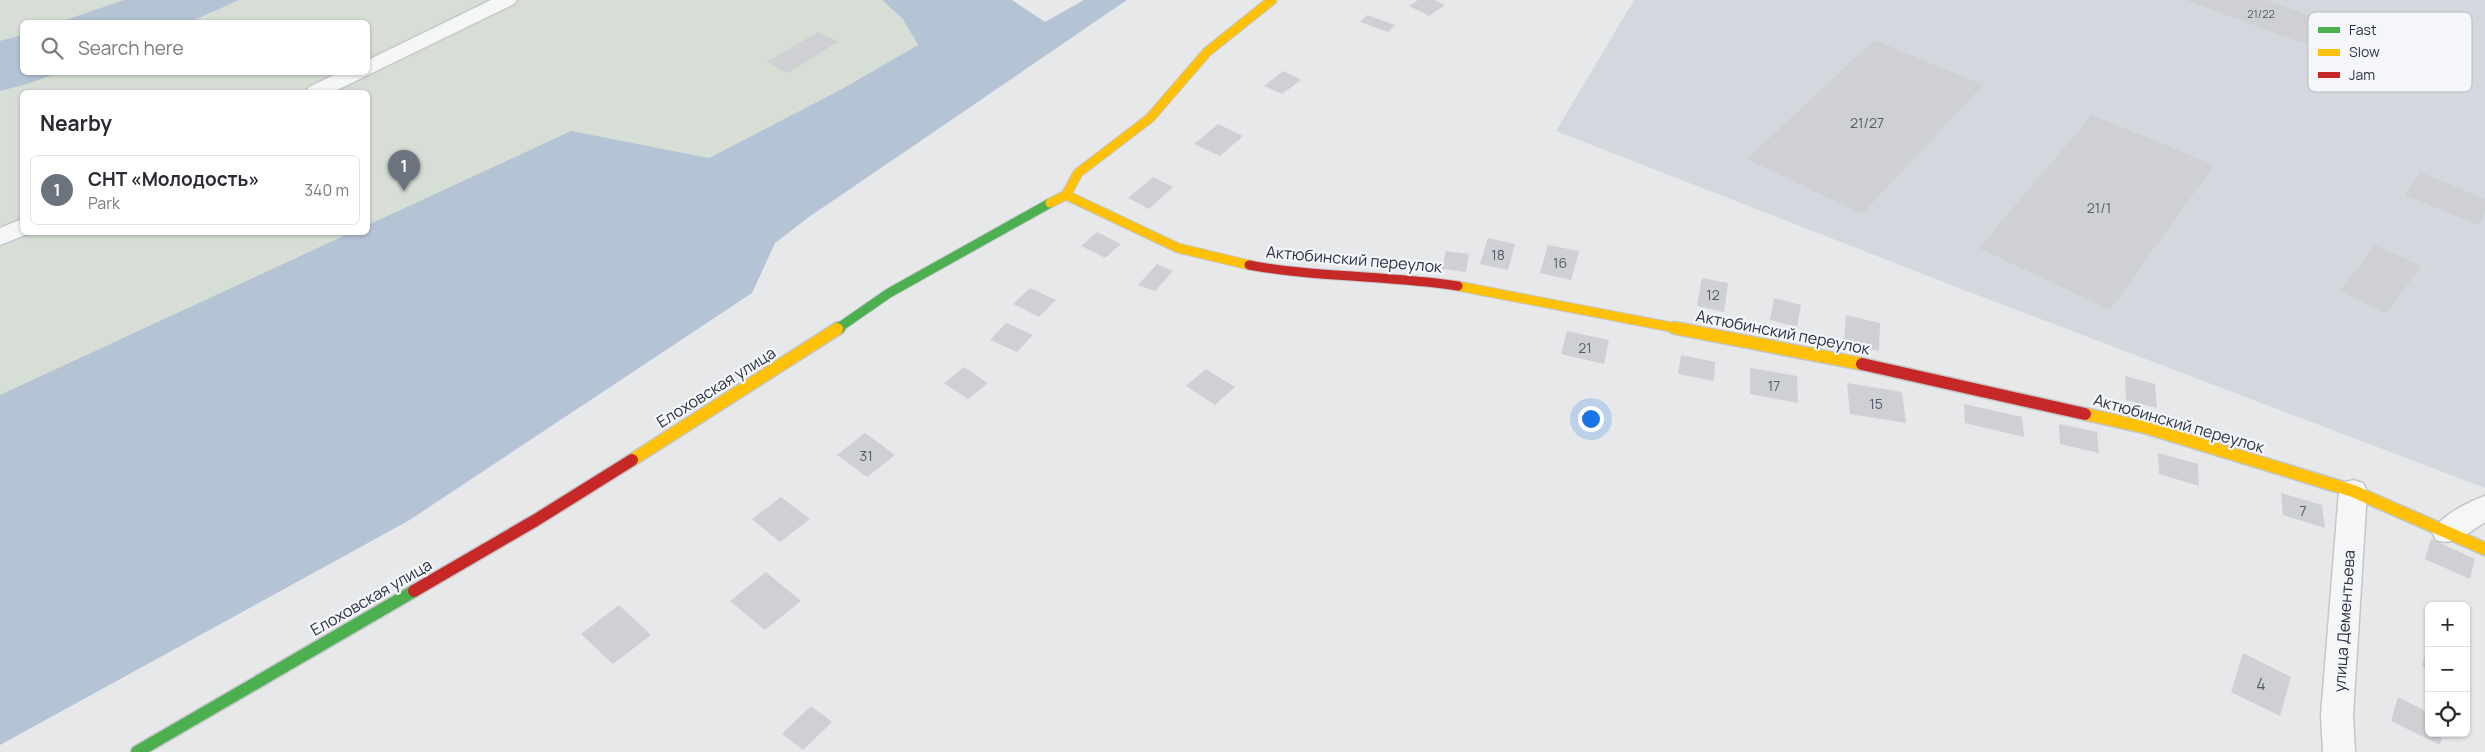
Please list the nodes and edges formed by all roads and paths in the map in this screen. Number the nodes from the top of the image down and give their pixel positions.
1 (507, 0) edge
2 (1272, 0) edge
3 (370, 67) edge
4 (352, 75) edge
5 (321, 90) edge
6 (1066, 195) junction
7 (20, 228) edge
8 (0, 237) edge
9 (2353, 491) junction
10 (2485, 508) edge
11 (2446, 532) junction
12 (2485, 549) edge
13 (137, 752) edge
14 (2339, 752) edge

1 - 3 street
2 - 6 street
4 - 5 street
6 - 9 street, Актюбинский переулок
6 - 13 street, Елоховская улица
7 - 8 street
9 - 11 street, Актюбинский переулок
9 - 14 street, улица Дементьева
10 - 11 street
11 - 12 street, Актюбинский переулок

